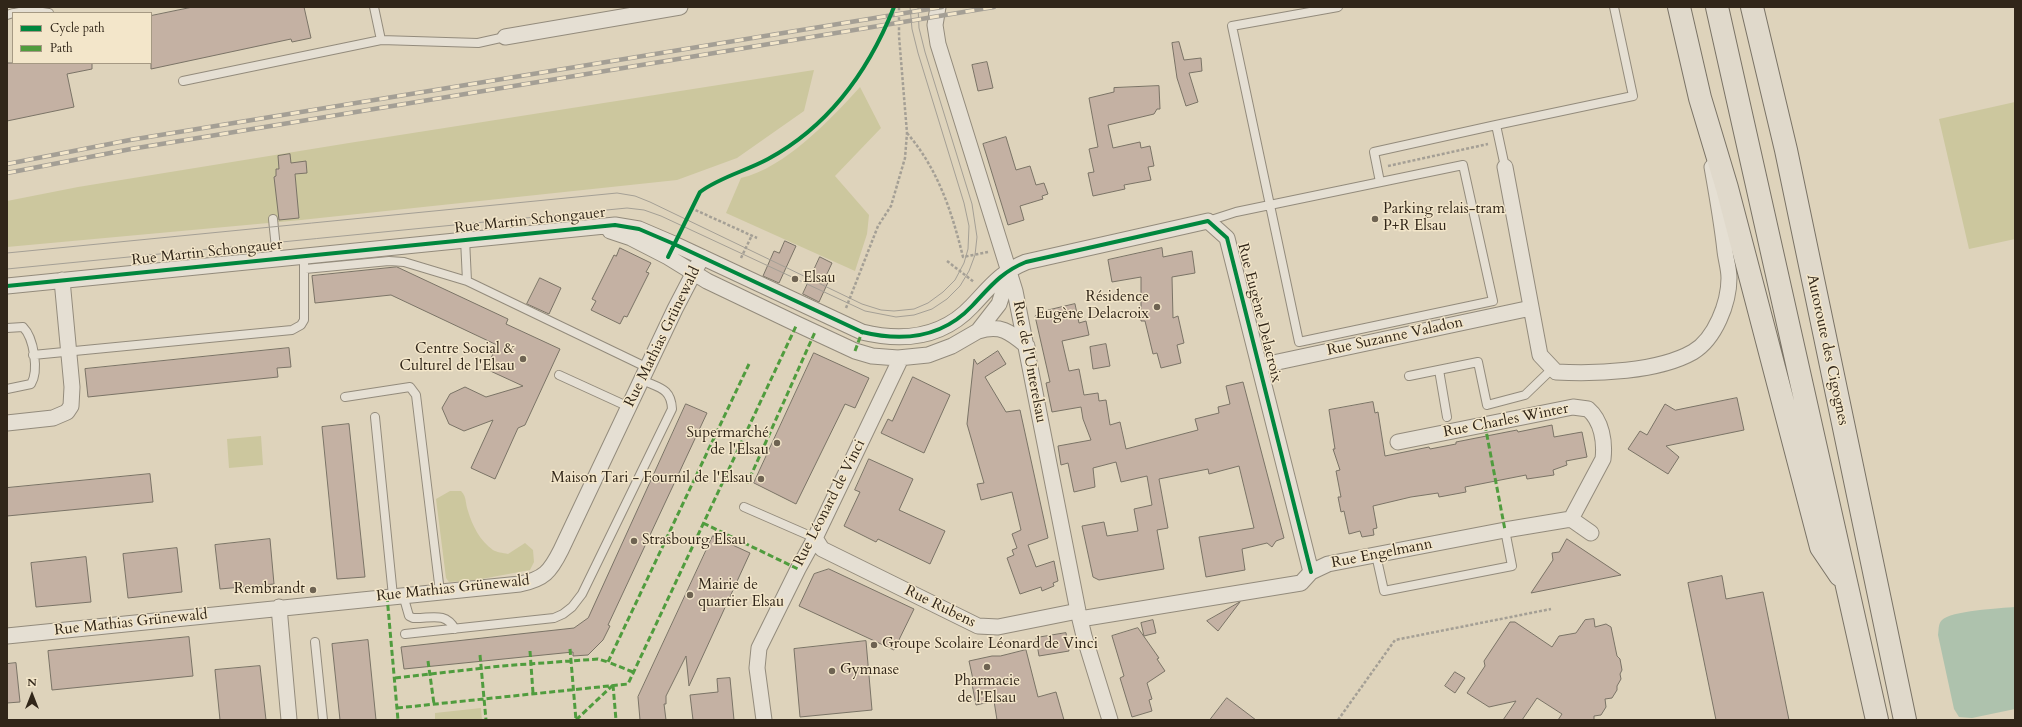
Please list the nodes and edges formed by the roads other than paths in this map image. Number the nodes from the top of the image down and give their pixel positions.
1 (374, 7) edge
2 (680, 7) edge
3 (938, 7) edge
4 (1338, 7) edge
5 (1614, 7) edge
6 (1679, 7) edge
7 (1717, 7) edge
8 (1752, 7) edge
9 (1756, 7) edge
10 (19, 12) edge
11 (43, 12) edge
12 (505, 37) joint
13 (381, 40) junction
14 (183, 81) dead end
15 (1773, 97) junction
16 (1700, 98) junction
17 (1496, 125) junction
18 (1505, 167) joint
19 (1380, 182) junction
20 (1270, 205) junction
21 (273, 219) dead end
22 (1208, 221) junction
23 (582, 227) junction
24 (465, 239) junction
25 (702, 257) junction
26 (277, 258) junction
27 (304, 262) junction
28 (1010, 270) junction
29 (693, 274) junction
30 (62, 280) junction
31 (467, 281) junction
32 (7, 286) edge
33 (1531, 308) junction
34 (7, 328) edge
35 (978, 331) junction
36 (1027, 346) junction
37 (68, 352) junction
38 (33, 355) junction
39 (901, 358) junction
40 (1259, 366) junction
41 (1553, 368) junction
42 (1439, 370) junction
43 (645, 374) junction
44 (559, 375) dead end
45 (1409, 376) dead end
46 (7, 389) edge
47 (345, 397) dead end
48 (629, 407) junction
49 (375, 417) dead end
50 (1447, 417) dead end
51 (7, 423) edge
52 (1398, 442) dead end
53 (744, 507) dead end
54 (1571, 519) junction
55 (1504, 530) junction
56 (1591, 533) dead end
57 (815, 538) junction
58 (1376, 555) junction
59 (1311, 572) junction
60 (1847, 586) junction
61 (440, 592) junction
62 (398, 595) junction
63 (279, 607) junction
64 (1079, 615) junction
65 (454, 629) junction
66 (405, 634) dead end
67 (7, 636) edge
68 (315, 642) dead end
69 (289, 720) edge
70 (324, 720) edge
71 (764, 720) edge
72 (1110, 720) edge
73 (1877, 720) edge
74 (1906, 720) edge

1 - 13 lane
2 - 12 street
3 - 28 street, Rue de l'Unterelsau
4 - 20 lane
5 - 17 lane
6 - 16 highway
7 - 60 highway
8 - 15 highway
9 - 15 highway
10 - 11 lane
12 - 13 lane
13 - 14 lane
15 - 74 highway, Autoroute des Cigognes
16 - 41 street
16 - 60 highway
17 - 18 lane
17 - 19 lane
18 - 33 street
19 - 20 lane
19 - 20 lane
20 - 22 lane
21 - 26 lane
22 - 28 street
22 - 40 street, Rue Eugène Delacroix
23 - 24 street, Rue Martin Schongauer
23 - 25 street, Rue Martin Schongauer
23 - 29 street, Rue Martin Schongauer
24 - 27 street, Rue Martin Schongauer
24 - 31 lane
25 - 28 street, Rue Martin Schongauer
25 - 29 street, Rue Mathias Grünewald
26 - 27 street, Rue Martin Schongauer
26 - 30 street, Rue Martin Schongauer
27 - 31 lane
27 - 37 lane
28 - 35 street, Rue Martin Schongauer
28 - 36 street, Rue de l'Unterelsau
29 - 39 street, Rue Martin Schongauer
29 - 43 street, Rue Mathias Grünewald
30 - 32 street, Rue Martin Schongauer
30 - 37 street
31 - 43 lane
33 - 40 street, Rue Suzanne Valadon
33 - 41 street
34 - 38 lane
35 - 36 street
35 - 39 street, Rue Martin Schongauer
36 - 64 street, Rue de l'Unterelsau
37 - 38 lane
37 - 51 street
38 - 46 lane
39 - 57 street, Rue Léonard de Vinci
40 - 59 street, Rue Eugène Delacroix
41 - 42 lane
42 - 45 lane
42 - 50 lane
43 - 48 street, Rue Mathias Grünewald
43 - 65 lane
44 - 48 lane
47 - 61 lane
48 - 61 street, Rue Mathias Grünewald
49 - 62 lane
52 - 54 street, Rue Charles Winter
53 - 57 lane
54 - 55 street, Rue Engelmann
54 - 56 street
55 - 58 street, Rue Engelmann
55 - 58 lane
57 - 64 street, Rue Rubens
57 - 71 street, Rue Léonard de Vinci
58 - 59 street, Rue Engelmann
59 - 64 street, Rue Engelmann
60 - 73 highway
61 - 62 street, Rue Mathias Grünewald
62 - 63 street, Rue Mathias Grünewald
62 - 65 lane
63 - 67 street, Rue Mathias Grünewald
63 - 69 street
64 - 72 street, Rue de l'Unterelsau
65 - 66 lane
68 - 70 lane

